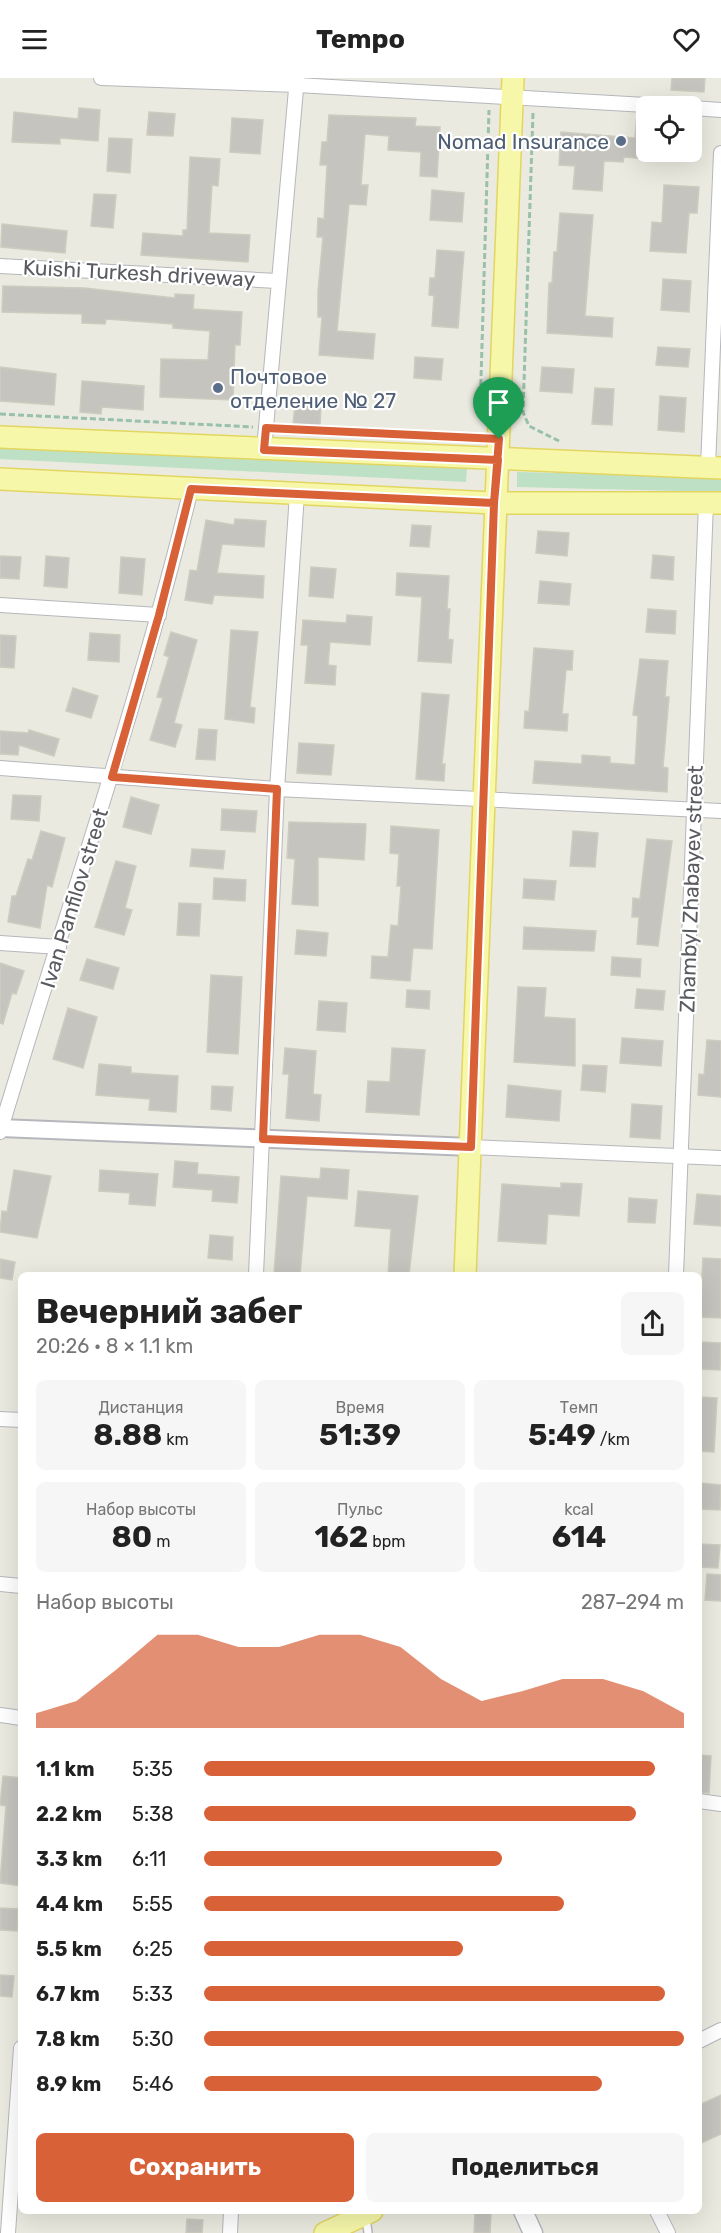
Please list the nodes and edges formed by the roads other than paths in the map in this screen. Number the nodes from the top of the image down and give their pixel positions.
1 (101, 78) edge
2 (297, 81) edge
3 (512, 88) edge
4 (636, 104) edge
5 (702, 109) edge
6 (721, 110) edge
7 (721, 153) edge
8 (0, 266) edge
9 (277, 281) junction
10 (0, 436) edge
11 (264, 450) junction
12 (498, 460) junction
13 (714, 468) edge
14 (0, 479) edge
15 (191, 489) junction
16 (297, 495) junction
17 (494, 503) junction
18 (713, 503) edge
19 (0, 605) edge
20 (159, 615) junction
21 (0, 768) edge
22 (112, 777) junction
23 (277, 789) junction
24 (485, 800) junction
25 (693, 810) junction
26 (721, 811) edge
27 (0, 944) edge
28 (58, 947) junction
29 (0, 1130) edge
30 (263, 1139) junction
31 (471, 1147) junction
32 (682, 1156) junction
33 (721, 1158) edge
34 (256, 1272) edge
35 (465, 1272) edge
36 (676, 1272) edge
37 (0, 1419) edge
38 (18, 1420) edge
39 (0, 1584) edge
40 (18, 1586) edge
41 (0, 1715) edge
42 (18, 1718) edge
43 (702, 1801) edge
44 (721, 1803) edge
45 (721, 2030) edge
46 (702, 2040) edge
47 (18, 2094) edge
48 (231, 2214) edge
49 (524, 2214) edge
50 (658, 2214) edge
51 (369, 2216) edge
52 (9, 2233) edge
53 (230, 2233) edge
54 (325, 2233) edge
55 (533, 2233) edge
56 (668, 2233) edge

1 - 2 street
2 - 3 street
2 - 9 street
3 - 4 street
3 - 12 main road
5 - 6 street
7 - 13 street
8 - 9 street, Kuishi Turkesh driveway
9 - 11 street
10 - 11 main road
11 - 12 main road
12 - 13 main road
12 - 17 main road
14 - 15 main road
15 - 16 main road
15 - 20 street, Ivan Panfilov street
16 - 17 main road
16 - 23 street
17 - 18 main road
17 - 24 main road
18 - 25 street, Zhambyl Zhabayev street
19 - 20 street
20 - 22 street, Ivan Panfilov street
21 - 22 street
22 - 23 street
22 - 28 street, Ivan Panfilov street
23 - 24 street
23 - 30 street
24 - 25 street
24 - 31 main road
25 - 26 street
25 - 32 street, Zhambyl Zhabayev street
27 - 28 street
28 - 29 street, Ivan Panfilov street
29 - 30 street
30 - 31 street
30 - 34 street
31 - 32 street
31 - 35 main road
32 - 33 street
32 - 36 street, Zhambyl Zhabayev street
37 - 38 street
39 - 40 street
41 - 42 street
43 - 44 street
45 - 46 street
47 - 52 street
48 - 53 street
49 - 55 main road
50 - 56 street
51 - 54 main road

